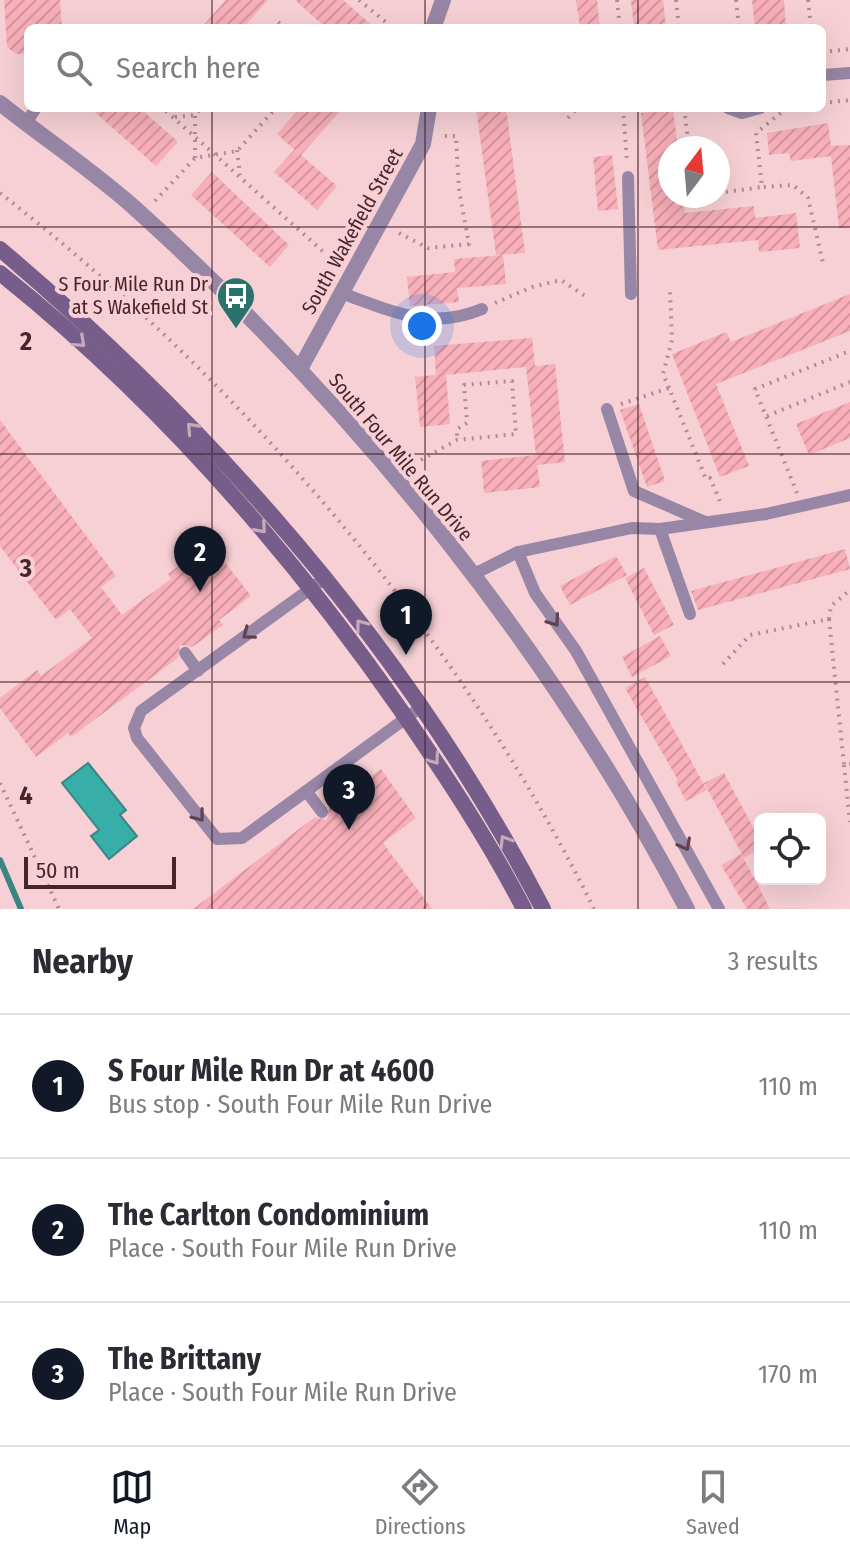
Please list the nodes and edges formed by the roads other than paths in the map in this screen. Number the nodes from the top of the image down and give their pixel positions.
1 (443, 0) edge
2 (434, 24) edge
3 (850, 73) edge
4 (826, 75) edge
5 (0, 103) edge
6 (33, 112) edge
7 (428, 112) edge
8 (26, 123) junction
9 (628, 177) road end
10 (0, 249) edge
11 (0, 273) edge
12 (341, 293) junction
13 (631, 294) dead end
14 (482, 309) road end
15 (300, 369) junction
16 (607, 409) road end
17 (850, 495) edge
18 (708, 523) junction
19 (660, 529) junction
20 (518, 552) junction
21 (474, 574) junction
22 (318, 584) junction
23 (690, 614) dead end
24 (185, 653) dead end
25 (198, 671) junction
26 (422, 708) junction
27 (406, 718) junction
28 (307, 792) junction
29 (322, 812) dead end
30 (524, 909) edge
31 (543, 909) edge
32 (687, 909) edge
33 (719, 909) edge

1 - 2 street
3 - 4 lane
5 - 8 street, South Four Mile Run Drive
6 - 8 lane
7 - 12 street, South Wakefield Street
8 - 15 street, South Four Mile Run Drive
9 - 13 lane
22 -> 10 main road
11 -> 22 main road
12 - 14 lane
12 - 15 street, South Wakefield Street
15 - 21 street, South Four Mile Run Drive
16 - 18 lane
17 - 18 lane
18 - 19 lane
19 - 20 lane
19 - 23 lane
20 - 21 lane
20 -> 33 lane
21 - 32 street, South Four Mile Run Drive
22 -> 25 lane
26 -> 22 main road
22 - 27 main road
24 - 25 lane
25 -> 28 lane
26 - 27 lane
31 -> 26 main road
27 - 28 lane
27 -> 30 main road
28 - 29 lane

